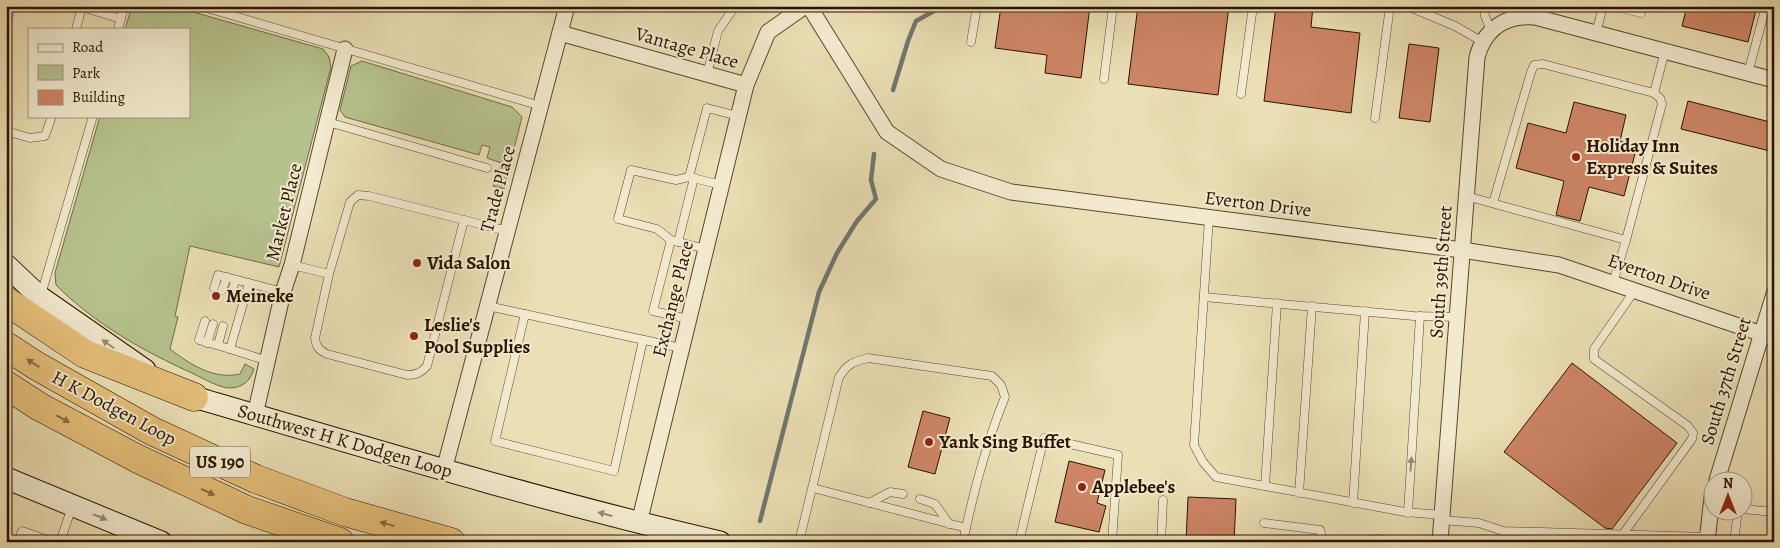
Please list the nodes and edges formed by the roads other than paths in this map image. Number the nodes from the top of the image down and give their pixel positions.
1 (12, 6) edge
2 (124, 6) edge
3 (200, 6) edge
4 (567, 6) edge
5 (735, 6) edge
6 (805, 6) edge
7 (808, 6) edge
8 (977, 6) edge
9 (1113, 6) edge
10 (1253, 6) edge
11 (1390, 6) edge
12 (1407, 6) edge
13 (1484, 6) edge
14 (1603, 6) edge
15 (1613, 6) edge
16 (1642, 6) edge
17 (1766, 6) edge
18 (80, 7) edge
19 (121, 19) junction
20 (6, 25) edge
21 (76, 28) edge
22 (118, 28) edge
23 (560, 33) junction
24 (1596, 33) junction
25 (1487, 36) junction
26 (971, 42) dead end
27 (346, 49) junction
28 (1665, 51) junction
29 (1748, 73) junction
30 (707, 74) junction
31 (1104, 79) dead end
32 (1774, 80) edge
33 (746, 85) junction
34 (1654, 93) junction
35 (1241, 94) dead end
36 (541, 106) junction
37 (738, 116) junction
38 (51, 118) edge
39 (91, 118) edge
40 (1375, 118) dead end
41 (328, 122) junction
42 (6, 130) edge
43 (487, 168) dead end
44 (691, 178) junction
45 (721, 185) junction
46 (1466, 196) junction
47 (1493, 203) junction
48 (1209, 218) junction
49 (464, 220) junction
50 (507, 231) junction
51 (1626, 240) junction
52 (674, 241) junction
53 (706, 249) junction
54 (1462, 250) junction
55 (6, 265) edge
56 (292, 265) junction
57 (329, 274) junction
58 (235, 280) junction
59 (249, 283) junction
60 (1613, 283) junction
61 (218, 289) dead end
62 (1634, 290) junction
63 (232, 292) dead end
64 (283, 292) junction
65 (1774, 294) edge
66 (40, 296) junction
67 (1204, 297) junction
68 (6, 301) edge
69 (1277, 303) junction
70 (488, 306) junction
71 (1312, 306) junction
72 (1365, 311) junction
73 (525, 314) junction
74 (1420, 316) junction
75 (1458, 317) junction
76 (688, 319) junction
77 (209, 322) dead end
78 (223, 326) dead end
79 (1768, 336) edge
80 (643, 340) junction
81 (6, 346) edge
82 (218, 346) junction
83 (681, 348) junction
84 (230, 349) junction
85 (268, 361) junction
86 (6, 385) edge
87 (194, 397) junction
88 (255, 415) junction
89 (444, 470) junction
90 (1721, 470) edge
91 (6, 478) edge
92 (1265, 486) junction
93 (813, 488) junction
94 (1299, 492) junction
95 (903, 494) dead end
96 (920, 499) dead end
97 (1163, 500) dead end
98 (869, 503) junction
99 (1353, 503) junction
100 (72, 505) junction
101 (1752, 510) edge
102 (1774, 512) edge
103 (1408, 513) junction
104 (1442, 517) junction
105 (1710, 520) edge
106 (1737, 520) edge
107 (639, 523) junction
108 (1264, 523) dead end
109 (949, 524) junction
110 (966, 528) junction
111 (1624, 534) junction
112 (1707, 539) edge
113 (18, 542) edge
114 (53, 542) edge
115 (60, 542) edge
116 (160, 542) edge
117 (340, 542) edge
118 (451, 542) edge
119 (720, 542) edge
120 (799, 542) edge
121 (963, 542) edge
122 (1019, 542) edge
123 (1112, 542) edge
124 (1161, 542) edge
125 (1323, 542) edge
126 (1361, 542) edge
127 (1397, 542) edge
128 (1440, 542) edge
129 (1734, 542) edge

1 - 20 lane
2 - 19 lane
3 - 27 lane
4 - 23 street, Trade Place
5 - 30 lane
6 - 33 street, Exchange Place
7 - 48 street, Everton Drive
8 - 26 lane
9 - 31 lane
10 - 35 lane
11 - 40 lane
12 - 25 lane
13 - 25 lane
14 - 24 lane
15 - 16 lane
17 - 29 lane
18 - 19 lane
18 - 21 lane
19 - 22 lane
23 - 30 street, Vantage Place
23 - 36 street, Trade Place
24 - 25 street
24 - 28 street
25 - 46 street, South 39th Street
27 - 36 lane
27 - 41 street, Market Place
28 - 29 street
28 - 34 lane
29 - 32 street
30 - 33 street, Vantage Place
33 - 37 street, Exchange Place
34 - 47 lane
34 - 51 lane
36 - 50 street, Trade Place
37 - 44 lane
37 - 45 street, Exchange Place
38 - 42 lane
39 - 66 lane
41 - 43 lane
41 - 56 street, Market Place
44 - 45 lane
44 - 52 lane
44 - 52 lane
45 - 53 street, Exchange Place
46 - 47 lane
46 - 54 street, South 39th Street
47 - 51 lane
48 - 54 street, Everton Drive
48 - 67 lane
49 - 50 lane
49 - 57 lane
49 - 57 lane
50 - 70 street, Trade Place
51 - 60 lane
52 - 53 lane
52 - 76 lane
53 - 76 street, Exchange Place
54 - 60 street, Everton Drive
54 - 75 street, South 39th Street
55 - 66 main road, Southwest H K Dodgen Loop
56 - 57 lane
56 - 64 street, Market Place
58 - 59 lane
58 - 61 lane
58 - 63 lane
59 - 64 lane
59 - 84 lane
60 - 62 street, Everton Drive
62 - 79 street, Everton Drive
62 - 111 lane
64 - 85 street, Market Place
65 - 79 street, South 37th Street
87 -> 66 main road, Southwest H K Dodgen Loop
67 - 69 lane
67 - 92 lane
68 - 87 highway
69 - 71 lane
69 - 92 lane
70 - 73 lane
70 - 89 street, Trade Place
71 - 72 lane
71 - 94 lane
72 - 74 lane
72 - 99 lane
73 - 80 lane
73 - 80 lane
74 - 75 lane
103 -> 74 lane
75 - 104 street, South 39th Street
76 - 83 street, Exchange Place
77 - 82 lane
78 - 82 lane
79 - 90 street, South 37th Street
80 - 83 lane
118 -> 81 highway, H K Dodgen Loop / US 190
82 - 84 lane
83 - 107 street, Exchange Place
84 - 85 lane
85 - 88 street, Market Place
86 -> 117 highway, H K Dodgen Loop / US 190
87 - 88 main road, Southwest H K Dodgen Loop
88 - 89 main road, Southwest H K Dodgen Loop
107 -> 89 main road, Southwest H K Dodgen Loop
91 - 100 main road
92 - 94 lane
93 - 98 lane
93 - 110 lane
93 - 120 lane
94 - 99 lane
95 - 98 lane
96 - 109 lane
97 - 124 lane
98 - 109 lane
99 - 103 lane
100 - 115 lane
100 -> 116 main road
101 - 102 lane
103 - 104 lane
104 - 111 lane
104 - 128 street, South 39th Street
105 - 112 street
106 - 129 lane
107 - 119 main road, Southwest H K Dodgen Loop
108 - 125 lane
109 - 110 lane
110 - 121 lane
111 - 112 lane
113 - 114 lane
122 - 123 lane
126 - 127 lane

